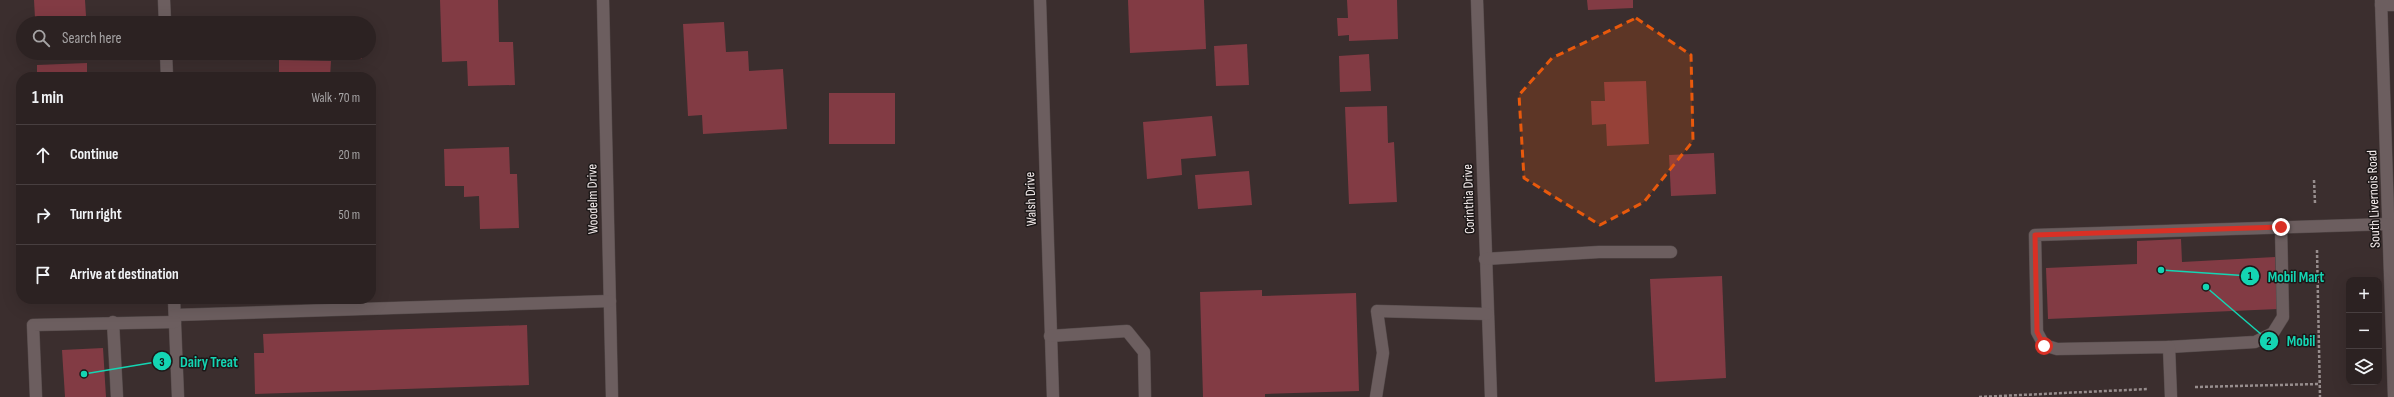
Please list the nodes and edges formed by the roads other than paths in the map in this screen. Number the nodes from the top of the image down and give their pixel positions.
1 (164, 0) edge
2 (603, 0) edge
3 (1040, 0) edge
4 (1477, 0) edge
5 (2381, 2) edge
6 (2394, 5) edge
7 (165, 16) edge
8 (166, 60) edge
9 (167, 72) edge
10 (2389, 224) junction
11 (2281, 227) junction
12 (1671, 252) dead end
13 (1485, 258) junction
14 (610, 301) junction
15 (174, 304) edge
16 (1487, 314) junction
17 (175, 318) junction
18 (113, 322) junction
19 (1050, 336) junction
20 (2169, 347) junction
21 (36, 397) edge
22 (117, 397) edge
23 (178, 397) edge
24 (612, 397) edge
25 (1053, 397) edge
26 (1145, 397) edge
27 (1376, 397) edge
28 (1491, 397) edge
29 (2171, 397) edge
30 (2394, 397) edge

1 - 7 street
2 - 14 street, Woodelm Drive
3 - 19 street, Walsh Drive
4 - 13 street, Corinthia Drive
5 - 6 street
5 - 10 street, South Livernois Road
8 - 9 street
10 - 11 street
10 - 30 street, South Livernois Road
11 - 20 street
11 - 20 street
12 - 13 street
13 - 16 street, Corinthia Drive
14 - 17 street
14 - 24 street, Woodelm Drive
15 - 17 street
16 - 27 street
16 - 28 street, Corinthia Drive
17 - 18 street
17 - 23 street
18 - 21 street
18 - 22 street
19 - 25 street, Walsh Drive
19 - 26 street
20 - 29 street

